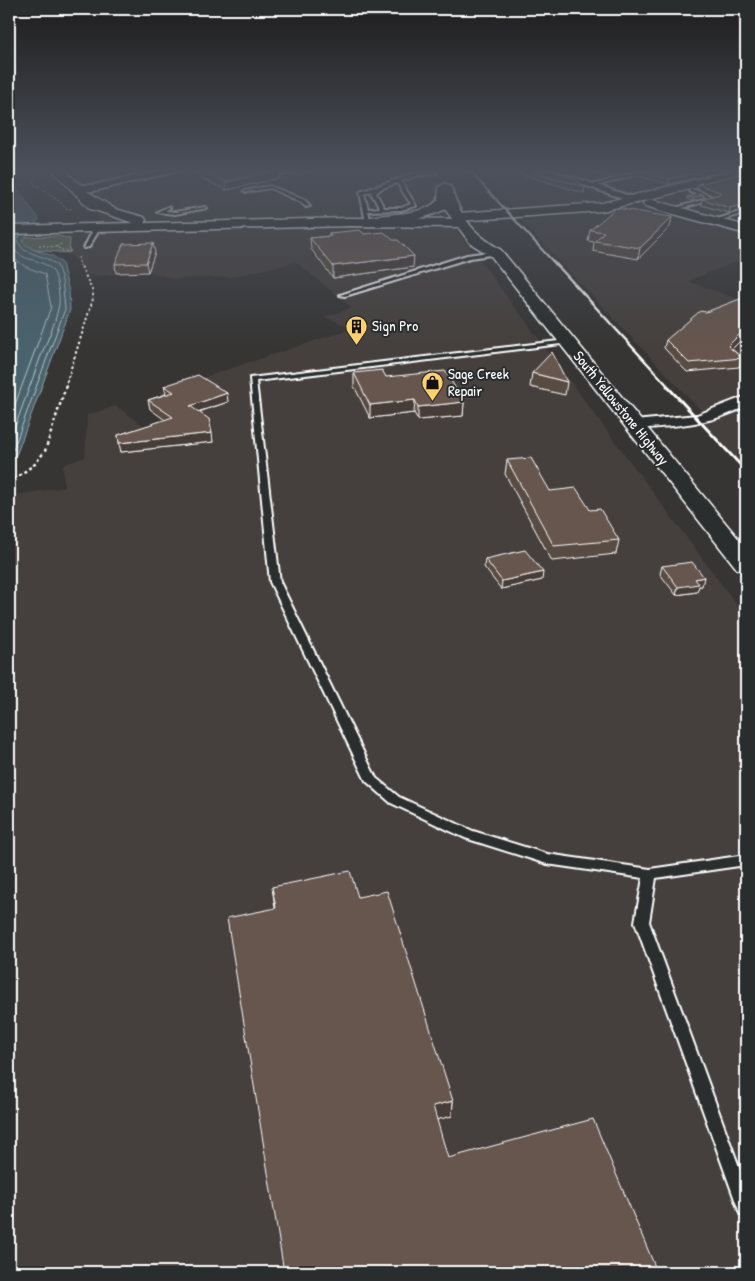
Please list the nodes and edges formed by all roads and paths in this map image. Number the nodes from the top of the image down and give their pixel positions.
1 (97, 228) edge
2 (55, 229) edge
3 (467, 229) edge
4 (485, 229) edge
5 (9, 230) edge
6 (86, 247) dead end
7 (73, 249) dead end
8 (496, 253) junction
9 (343, 295) dead end
10 (567, 342) junction
11 (746, 400) edge
12 (729, 409) junction
13 (746, 416) edge
14 (634, 425) junction
15 (9, 483) edge
16 (746, 564) edge
17 (746, 860) edge
18 (650, 874) junction
19 (746, 1208) edge

1 - 6 lane
2 - 5 main road
3 - 8 main road, South Yellowstone Highway
4 - 8 main road, South Yellowstone Highway
7 - 15 path
8 - 9 lane
8 - 10 main road, South Yellowstone Highway
10 - 14 main road, South Yellowstone Highway
10 - 18 lane
11 - 12 street
12 - 13 street
12 - 14 street
14 - 16 main road, South Yellowstone Highway
17 - 18 lane
18 - 19 lane

